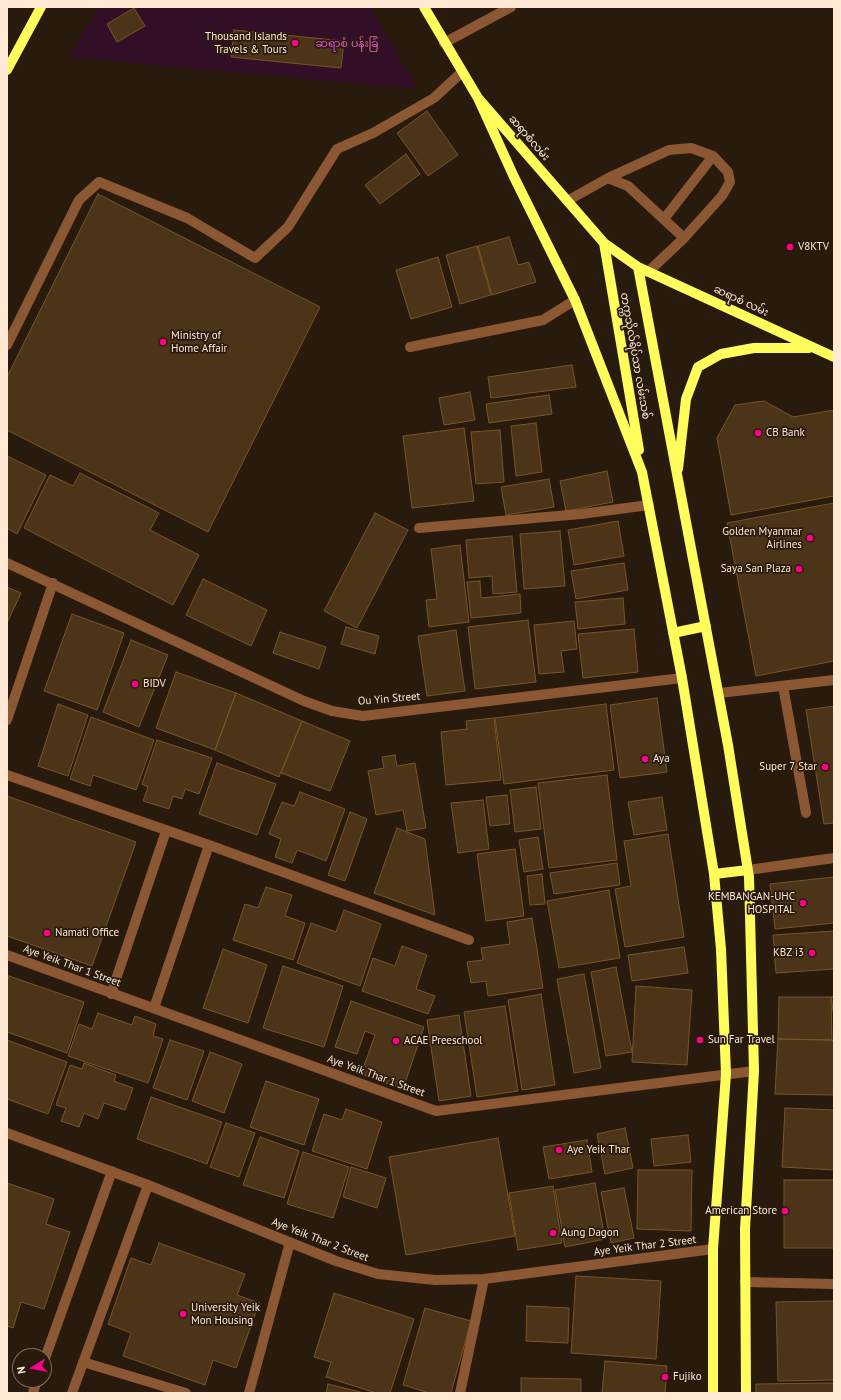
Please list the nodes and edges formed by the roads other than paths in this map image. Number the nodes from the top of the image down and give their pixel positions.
1 (41, 7) edge
2 (424, 7) edge
3 (511, 7) edge
4 (444, 43) junction
5 (7, 70) edge
6 (462, 72) junction
7 (478, 98) junction
8 (713, 156) junction
9 (608, 178) junction
10 (567, 201) junction
11 (664, 219) junction
12 (684, 238) junction
13 (604, 244) junction
14 (638, 267) junction
15 (648, 272) junction
16 (575, 300) junction
17 (7, 345) edge
18 (410, 347) dead end
19 (814, 348) junction
20 (834, 357) edge
21 (642, 472) junction
22 (677, 481) junction
23 (649, 505) junction
24 (419, 528) dead end
25 (7, 563) edge
26 (53, 583) junction
27 (706, 626) junction
28 (673, 633) junction
29 (682, 678) junction
30 (834, 680) edge
31 (783, 686) junction
32 (719, 693) junction
33 (7, 720) edge
34 (7, 775) edge
35 (806, 813) dead end
36 (166, 832) junction
37 (209, 845) junction
38 (834, 858) edge
39 (748, 870) junction
40 (714, 874) junction
41 (469, 940) dead end
42 (7, 955) edge
43 (111, 994) junction
44 (154, 1008) junction
45 (754, 1071) junction
46 (726, 1074) junction
47 (7, 1133) edge
48 (112, 1171) junction
49 (148, 1185) junction
50 (290, 1242) junction
51 (713, 1249) junction
52 (484, 1279) junction
53 (745, 1282) junction
54 (834, 1284) edge
55 (49, 1348) edge
56 (83, 1362) junction
57 (72, 1393) edge
58 (186, 1393) edge
59 (249, 1393) edge
60 (460, 1393) edge
61 (713, 1393) edge
62 (746, 1393) edge

1 - 5 main road
2 - 4 main road, ဆရာစံလမ်း
3 - 4 street
4 - 6 main road, ဆရာစံလမ်း
6 - 7 main road, ဆရာစံလမ်း
6 - 17 street
7 - 10 main road, ဆရာစံလမ်း
7 - 16 main road
8 - 9 street
8 - 11 street
8 - 12 street
9 - 10 street
9 - 11 street
10 - 13 main road, ဆရာစံလမ်း
11 - 12 street
12 - 15 street
13 - 14 main road, ဆရာစံလမ်း
13 - 21 main road, တက္ကသိုလ်ရိပ်သာ လမ်းသစ်
14 - 15 main road, ဆရာစံ လမ်း
14 - 22 main road
15 - 19 main road, ဆရာစံ လမ်း
16 - 18 street
16 - 21 main road
19 - 20 main road, ဆရာစံ လမ်း
19 - 22 main road
21 - 23 main road
22 - 27 main road
23 - 24 street
23 - 28 main road
25 - 26 street, Ou Yin Street
26 - 29 street, Ou Yin Street
26 - 33 street
27 - 28 main road
27 - 32 main road
28 - 29 main road
29 - 40 main road
30 - 31 street
31 - 32 street
31 - 35 street
32 - 39 main road
34 - 36 street
36 - 37 street
36 - 43 street
37 - 41 street
37 - 44 street
38 - 39 street
39 - 40 main road
39 - 45 main road
40 - 46 main road
42 - 43 street, Aye Yeik Thar 1 Street
43 - 44 street, Aye Yeik Thar 1 Street
44 - 46 street, Aye Yeik Thar 1 Street
45 - 46 street, Aye Yeik Thar 1 Street
45 - 53 main road
46 - 51 main road
47 - 48 street, Aye Yeik Thar 2 Street
48 - 49 street, Aye Yeik Thar 2 Street
48 - 55 street
49 - 50 street, Aye Yeik Thar 2 Street
49 - 56 street
50 - 52 street, Aye Yeik Thar 2 Street
50 - 59 street
51 - 52 street, Aye Yeik Thar 2 Street
51 - 61 main road
52 - 60 street
53 - 54 street
53 - 62 main road
56 - 57 street
56 - 58 street

